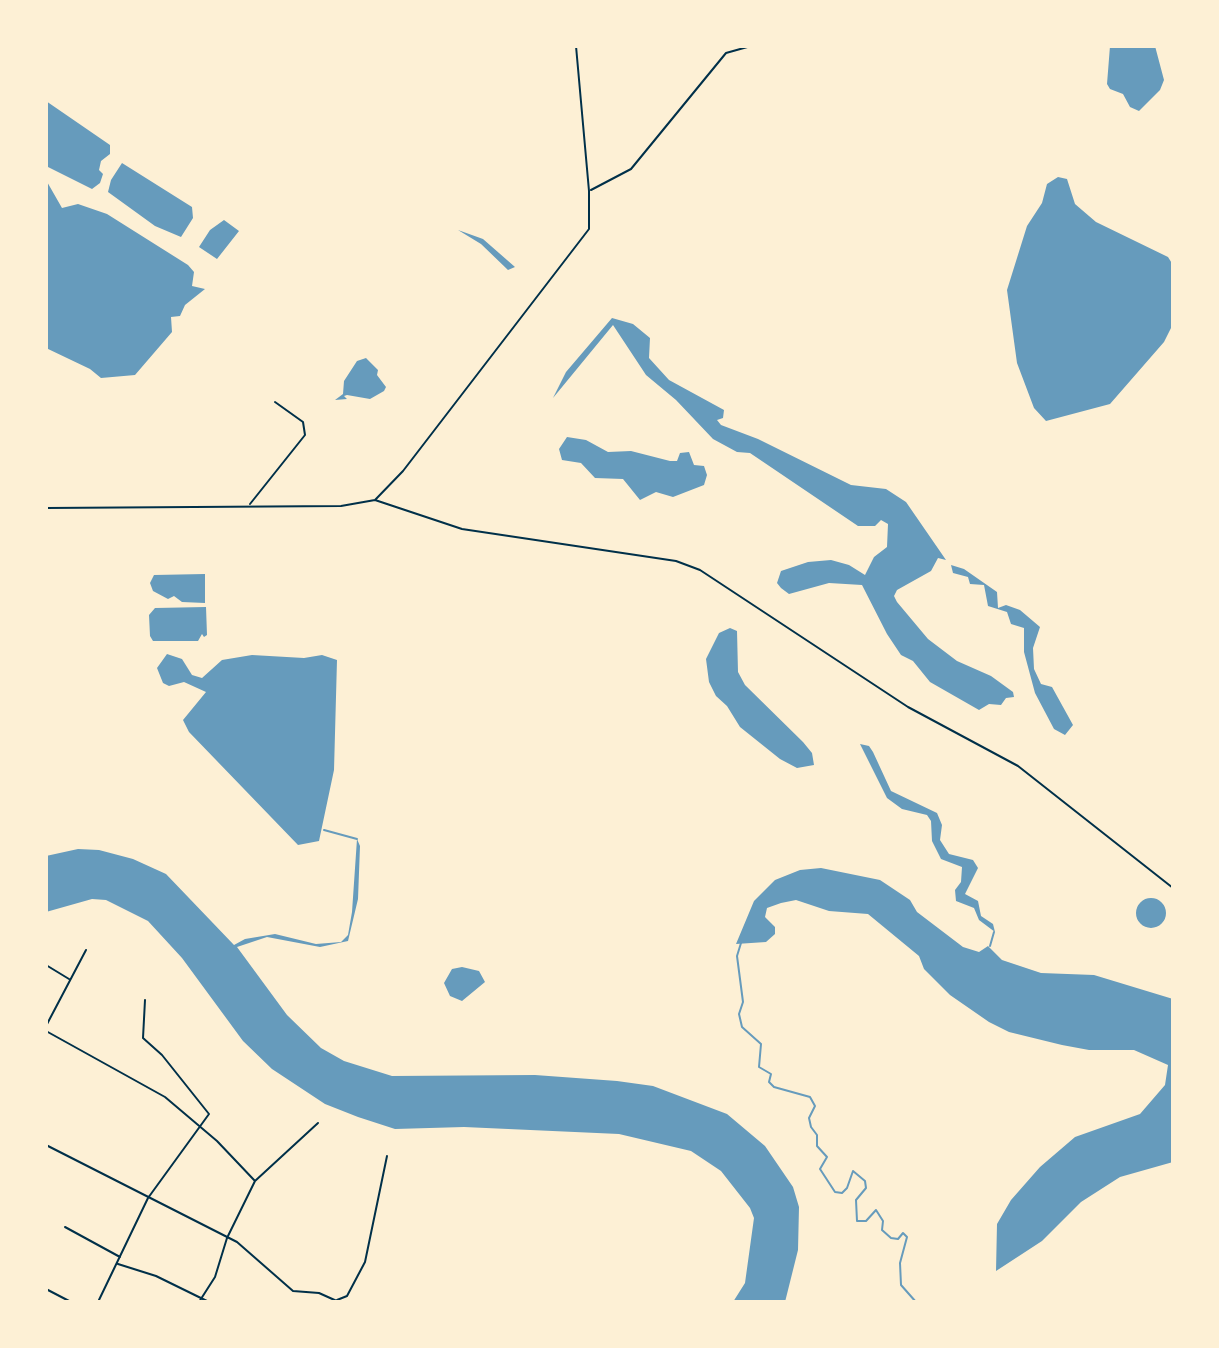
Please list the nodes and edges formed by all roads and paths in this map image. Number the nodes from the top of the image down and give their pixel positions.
1 (576, 46) edge
2 (751, 46) edge
3 (818, 46) edge
4 (834, 46) edge
5 (589, 191) junction
6 (275, 402) dead end
7 (375, 500) junction
8 (250, 505) junction
9 (46, 508) edge
10 (1173, 888) edge
11 (86, 950) dead end
12 (46, 965) edge
13 (70, 980) junction
14 (145, 1000) dead end
15 (46, 1026) edge
16 (46, 1031) edge
17 (318, 1123) dead end
18 (200, 1128) junction
19 (46, 1145) edge
20 (387, 1156) dead end
21 (255, 1181) junction
22 (148, 1198) junction
23 (65, 1227) dead end
24 (227, 1238) junction
25 (121, 1257) junction
26 (117, 1264) junction
27 (46, 1289) edge
28 (202, 1296) junction
29 (338, 1301) edge
30 (71, 1302) edge
31 (98, 1302) edge
32 (199, 1302) edge
33 (209, 1302) edge

1 - 5 street
2 - 5 street
3 - 4 street
5 - 7 street
6 - 8 street
7 - 8 street
7 - 10 street
8 - 9 street
11 - 13 street
12 - 13 street
13 - 15 street
14 - 18 street
16 - 18 street
17 - 21 street
18 - 21 street
18 - 22 street
19 - 22 street
20 - 29 street
21 - 24 street
22 - 24 street
22 - 25 street
23 - 25 street
24 - 28 street
24 - 29 street
25 - 26 street
26 - 28 street
26 - 31 street
27 - 30 street
28 - 32 street
28 - 33 street

